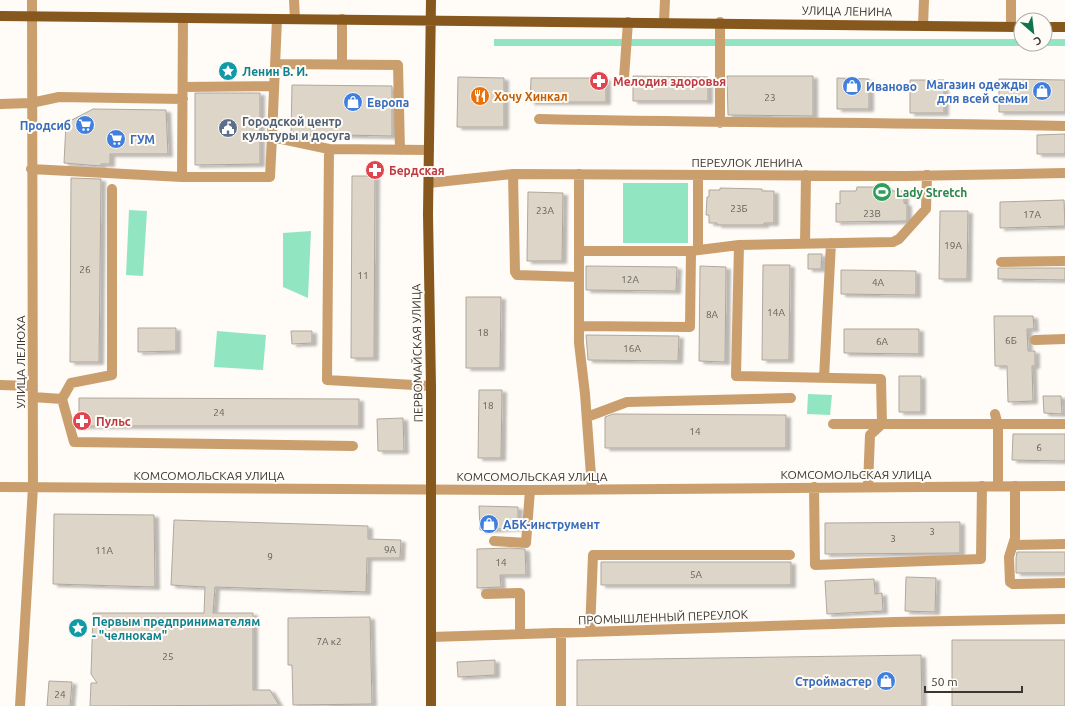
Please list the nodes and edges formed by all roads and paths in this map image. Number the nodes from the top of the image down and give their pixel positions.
1 (32, 0) edge
2 (294, 0) edge
3 (431, 0) edge
4 (665, 0) edge
5 (924, 0) edge
6 (1011, 0) edge
7 (1013, 12) edge
8 (0, 16) edge
9 (32, 17) junction
10 (183, 18) junction
11 (277, 19) junction
12 (295, 19) junction
13 (342, 19) junction
14 (431, 20) junction
15 (628, 22) junction
16 (664, 22) junction
17 (720, 22) junction
18 (923, 26) junction
19 (1013, 27) edge
20 (1053, 27) edge
21 (1065, 27) edge
22 (275, 64) junction
23 (342, 64) junction
24 (624, 78) dead end
25 (274, 86) junction
26 (183, 87) junction
27 (182, 99) junction
28 (0, 104) edge
29 (31, 104) junction
30 (539, 120) dead end
31 (720, 123) junction
32 (1065, 126) edge
33 (272, 137) junction
34 (329, 149) junction
35 (400, 150) junction
36 (429, 150) junction
37 (32, 169) junction
38 (513, 174) junction
39 (579, 174) junction
40 (1065, 174) edge
41 (698, 175) junction
42 (806, 175) junction
43 (927, 176) junction
44 (182, 177) junction
45 (429, 183) junction
46 (112, 189) dead end
47 (831, 243) junction
48 (805, 244) junction
49 (739, 245) junction
50 (694, 250) junction
51 (579, 251) junction
52 (1065, 261) edge
53 (1001, 262) dead end
54 (579, 277) junction
55 (579, 326) junction
56 (1065, 339) edge
57 (1035, 340) dead end
58 (824, 378) junction
59 (0, 384) edge
60 (33, 386) junction
61 (431, 386) junction
62 (33, 397) junction
63 (62, 398) junction
64 (791, 398) dead end
65 (995, 414) dead end
66 (587, 417) junction
67 (833, 424) dead end
68 (882, 424) junction
69 (998, 424) junction
70 (1065, 424) edge
71 (353, 446) dead end
72 (868, 486) junction
73 (982, 486) junction
74 (998, 486) junction
75 (1015, 486) junction
76 (1065, 486) edge
77 (0, 487) edge
78 (33, 487) junction
79 (814, 487) junction
80 (431, 490) junction
81 (530, 490) junction
82 (592, 490) junction
83 (494, 541) dead end
84 (1065, 544) edge
85 (1013, 545) junction
86 (790, 555) dead end
87 (1065, 583) edge
88 (486, 594) dead end
89 (1065, 619) edge
90 (590, 632) junction
91 (561, 633) junction
92 (520, 634) junction
93 (431, 637) junction
94 (20, 706) edge
95 (431, 706) edge
96 (560, 706) edge

1 - 9 street, УЛИЦА ЛЕЛЮХА
2 - 12 street
3 - 14 main road, ПЕРВОМАЙСКАЯ УЛИЦА
4 - 16 street
5 - 18 street
6 - 7 street
8 - 9 main road, УЛИЦА ЛЕНИНА
9 - 10 main road, УЛИЦА ЛЕНИНА
9 - 29 street, УЛИЦА ЛЕЛЮХА
10 - 11 main road, УЛИЦА ЛЕНИНА
10 - 26 street
11 - 12 main road, УЛИЦА ЛЕНИНА
11 - 22 street
12 - 13 main road, УЛИЦА ЛЕНИНА
13 - 14 main road, УЛИЦА ЛЕНИНА
13 - 23 street
14 - 15 main road, УЛИЦА ЛЕНИНА
14 - 36 main road, ПЕРВОМАЙСКАЯ УЛИЦА
15 - 16 main road, УЛИЦА ЛЕНИНА
15 - 24 street
16 - 17 main road, УЛИЦА ЛЕНИНА
17 - 18 main road, УЛИЦА ЛЕНИНА
17 - 31 street
18 - 19 main road, УЛИЦА ЛЕНИНА
20 - 21 main road
22 - 23 street
22 - 25 street
23 - 35 street
25 - 26 street
25 - 33 street
26 - 27 street
27 - 29 street
27 - 44 street
28 - 29 street
29 - 37 street, УЛИЦА ЛЕЛЮХА
30 - 31 street
31 - 32 street
33 - 34 street
33 - 44 street
34 - 35 street
34 - 61 street
35 - 36 street
36 - 45 main road, ПЕРВОМАЙСКАЯ УЛИЦА
37 - 44 street
37 - 60 street, УЛИЦА ЛЕЛЮХА
38 - 39 street, ПЕРЕУЛОК ЛЕНИНА
38 - 45 street, ПЕРЕУЛОК ЛЕНИНА
38 - 54 street
39 - 41 street, ПЕРЕУЛОК ЛЕНИНА
39 - 51 street
40 - 43 street, ПЕРЕУЛОК ЛЕНИНА
41 - 42 street, ПЕРЕУЛОК ЛЕНИНА
41 - 50 street
42 - 43 street, ПЕРЕУЛОК ЛЕНИНА
42 - 48 street
43 - 47 street
45 - 61 main road, ПЕРВОМАЙСКАЯ УЛИЦА
46 - 63 street
47 - 48 street
47 - 58 street
48 - 49 street
49 - 50 street
49 - 58 street
50 - 51 street
50 - 55 street
51 - 54 street
52 - 53 street
54 - 55 street
55 - 66 street
56 - 57 street
58 - 68 street
59 - 60 street
60 - 62 street, УЛИЦА ЛЕЛЮХА
61 - 80 main road, ПЕРВОМАЙСКАЯ УЛИЦА
62 - 63 street
62 - 78 street, УЛИЦА ЛЕЛЮХА
63 - 71 street
64 - 66 street
65 - 69 street
66 - 82 street
67 - 68 street
68 - 69 street
68 - 72 street
69 - 70 street
69 - 74 street
72 - 73 street, КОМСОМОЛЬСКАЯ УЛИЦА
72 - 79 street, КОМСОМОЛЬСКАЯ УЛИЦА
73 - 74 street, КОМСОМОЛЬСКАЯ УЛИЦА
73 - 79 street
74 - 75 street, КОМСОМОЛЬСКАЯ УЛИЦА
75 - 76 street, КОМСОМОЛЬСКАЯ УЛИЦА
75 - 85 street
77 - 78 street, КОМСОМОЛЬСКАЯ УЛИЦА
78 - 80 street, КОМСОМОЛЬСКАЯ УЛИЦА
78 - 94 street, УЛИЦА ЛЕЛЮХА
79 - 82 street, КОМСОМОЛЬСКАЯ УЛИЦА
80 - 81 street, КОМСОМОЛЬСКАЯ УЛИЦА
80 - 93 main road, ПЕРВОМАЙСКАЯ УЛИЦА
81 - 82 street, КОМСОМОЛЬСКАЯ УЛИЦА
81 - 83 street
84 - 85 street
85 - 87 street
86 - 90 street
88 - 92 street
89 - 90 street, ПРОМЫШЛЕННЫЙ ПЕРЕУЛОК
90 - 91 street, ПРОМЫШЛЕННЫЙ ПЕРЕУЛОК
91 - 92 street, ПРОМЫШЛЕННЫЙ ПЕРЕУЛОК
91 - 96 street
92 - 93 street, ПРОМЫШЛЕННЫЙ ПЕРЕУЛОК
93 - 95 main road, ПЕРВОМАЙСКАЯ УЛИЦА

